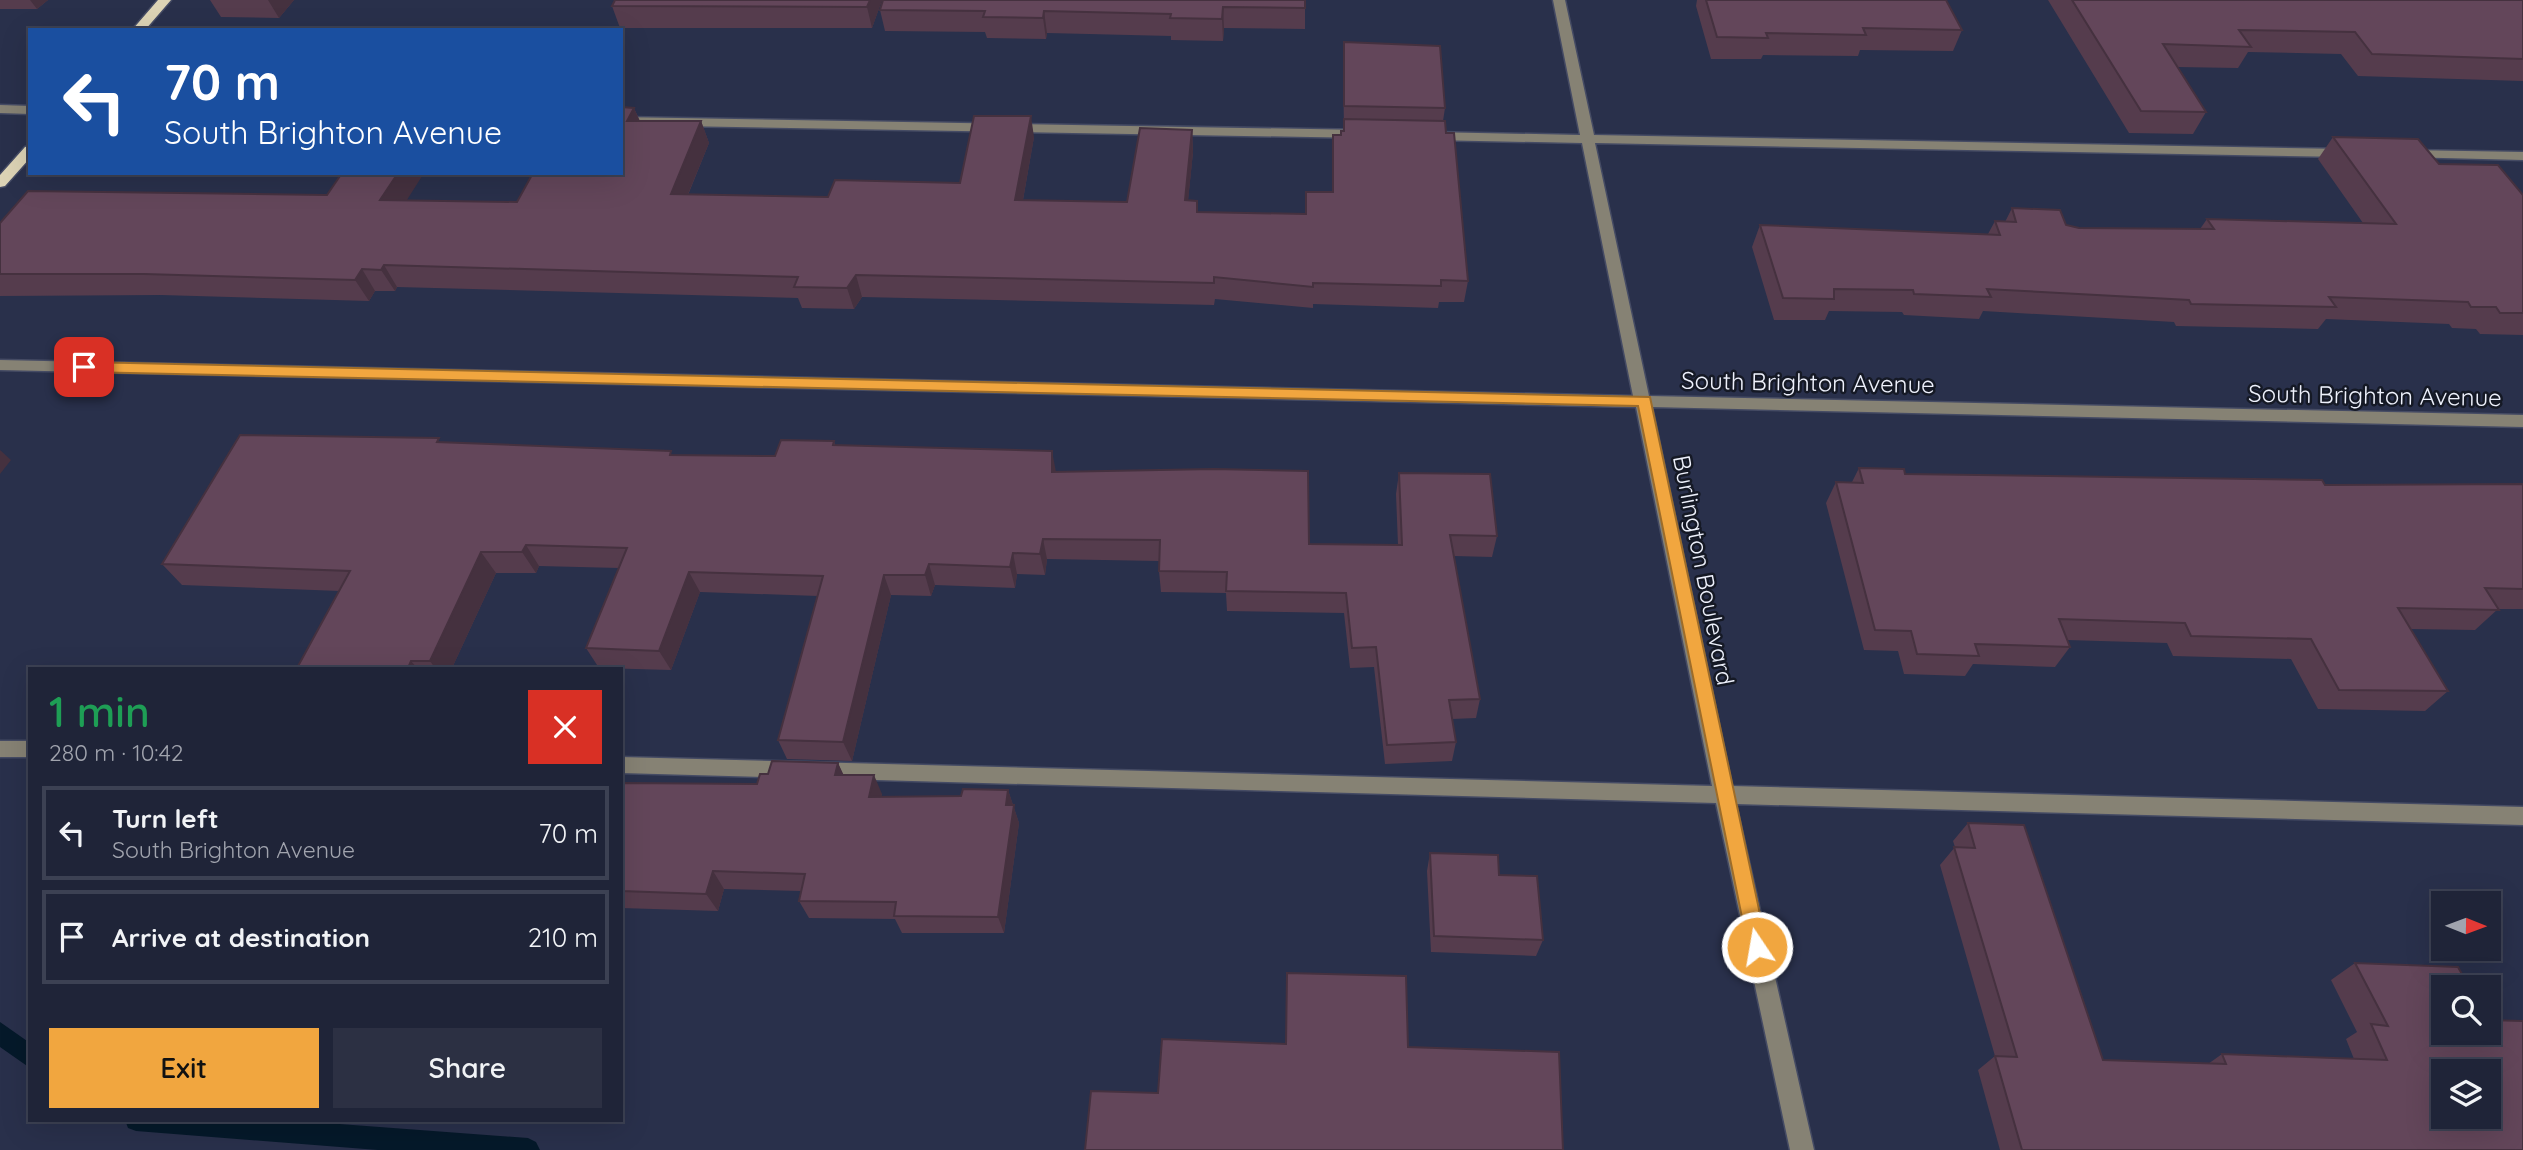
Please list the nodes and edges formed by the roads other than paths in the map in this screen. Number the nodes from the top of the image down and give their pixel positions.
1 (165, 0) edge
2 (1559, 0) edge
3 (140, 28) edge
4 (0, 109) edge
5 (28, 110) edge
6 (623, 121) edge
7 (1377, 135) edge
8 (1419, 135) edge
9 (1586, 138) junction
10 (28, 152) edge
11 (2355, 153) edge
12 (2397, 153) edge
13 (2523, 156) edge
14 (0, 184) edge
15 (0, 365) edge
16 (1644, 401) junction
17 (2523, 421) edge
18 (0, 749) edge
19 (28, 749) edge
20 (623, 765) edge
21 (1724, 794) junction
22 (2523, 817) edge
23 (1802, 1150) edge

1 - 3 main road
2 - 9 street, Burlington Boulevard
4 - 5 street
6 - 7 street
8 - 9 street
9 - 11 street
9 - 16 street, Burlington Boulevard
10 - 14 main road
12 - 13 street
15 - 16 street, South Brighton Avenue
16 - 17 street, South Brighton Avenue
16 - 21 street, Burlington Boulevard
18 - 19 street
20 - 21 street
21 - 22 street
21 - 23 street, Burlington Boulevard

